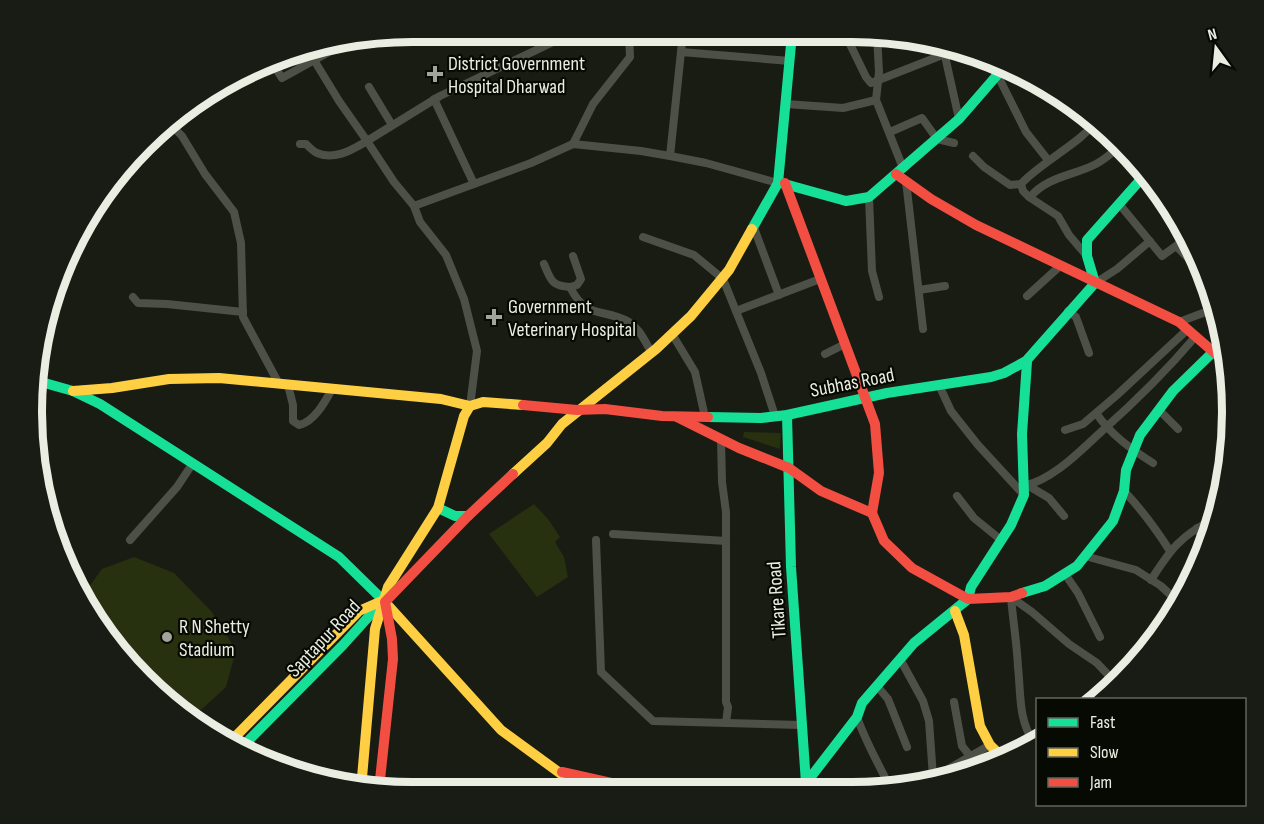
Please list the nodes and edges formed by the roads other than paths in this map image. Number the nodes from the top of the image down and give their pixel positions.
1 (553, 42) edge
2 (629, 42) edge
3 (682, 42) edge
4 (791, 42) edge
5 (849, 42) edge
6 (877, 43) edge
7 (329, 52) edge
8 (681, 52) junction
9 (938, 53) edge
10 (945, 54) edge
11 (314, 60) junction
12 (790, 61) junction
13 (276, 68) edge
14 (1000, 73) edge
15 (998, 76) junction
16 (877, 80) junction
17 (369, 87) dead end
18 (434, 99) junction
19 (876, 100) junction
20 (786, 104) junction
21 (960, 119) junction
22 (392, 125) junction
23 (176, 127) edge
24 (1089, 128) edge
25 (890, 132) junction
26 (937, 139) junction
27 (367, 141) junction
28 (954, 143) dead end
29 (300, 144) dead end
30 (573, 144) junction
31 (1114, 150) edge
32 (670, 156) junction
33 (973, 156) dead end
34 (1048, 160) junction
35 (900, 171) junction
36 (1140, 180) edge
37 (906, 181) junction
38 (782, 183) junction
39 (474, 184) junction
40 (1021, 184) junction
41 (868, 197) junction
42 (1030, 197) junction
43 (414, 206) junction
44 (1120, 206) junction
45 (754, 228) junction
46 (643, 237) dead end
47 (1150, 241) junction
48 (1180, 241) edge
49 (1176, 246) junction
50 (573, 256) dead end
51 (1087, 256) junction
52 (1189, 259) edge
53 (544, 264) dead end
54 (1060, 266) junction
55 (723, 279) junction
56 (820, 279) junction
57 (1095, 283) junction
58 (945, 286) dead end
59 (570, 287) junction
60 (919, 290) junction
61 (779, 295) junction
62 (1027, 296) dead end
63 (133, 297) dead end
64 (879, 297) dead end
65 (736, 311) junction
66 (1068, 311) junction
67 (243, 312) junction
68 (1208, 313) edge
69 (923, 329) dead end
70 (1188, 329) junction
71 (672, 334) junction
72 (845, 344) junction
73 (1217, 348) edge
74 (651, 353) junction
75 (1089, 353) dead end
76 (825, 354) dead end
77 (1027, 362) junction
78 (43, 383) edge
79 (284, 384) junction
80 (939, 385) junction
81 (332, 389) junction
82 (73, 391) junction
83 (865, 397) junction
84 (470, 406) junction
85 (577, 410) junction
86 (1160, 410) junction
87 (1096, 413) junction
88 (781, 415) junction
89 (675, 416) junction
90 (705, 417) junction
91 (1106, 428) junction
92 (1178, 429) dead end
93 (1065, 430) dead end
94 (721, 439) junction
95 (1134, 451) junction
96 (193, 462) junction
97 (1153, 464) dead end
98 (789, 468) junction
99 (1025, 489) junction
100 (1124, 491) junction
101 (957, 496) dead end
102 (438, 508) junction
103 (872, 513) junction
104 (468, 516) junction
105 (1064, 516) dead end
106 (1204, 524) edge
107 (1197, 528) junction
108 (613, 534) dead end
109 (1201, 535) edge
110 (130, 540) dead end
111 (596, 540) dead end
112 (726, 540) junction
113 (1001, 540) junction
114 (1170, 550) junction
115 (1085, 556) junction
116 (1065, 574) junction
117 (1151, 580) junction
118 (1011, 597) junction
119 (1172, 597) edge
120 (968, 599) junction
121 (384, 601) junction
122 (955, 611) junction
123 (1100, 637) dead end
124 (900, 658) junction
125 (1110, 677) edge
126 (877, 686) junction
127 (954, 702) dead end
128 (857, 717) junction
129 (726, 723) junction
130 (802, 725) junction
131 (243, 730) junction
132 (1030, 736) edge
133 (236, 737) edge
134 (244, 742) edge
135 (247, 744) edge
136 (990, 745) junction
137 (908, 747) dead end
138 (997, 752) edge
139 (970, 756) junction
140 (556, 770) junction
141 (945, 770) edge
142 (934, 773) edge
143 (362, 779) edge
144 (380, 780) edge
145 (886, 780) edge
146 (572, 782) edge
147 (608, 782) edge
148 (803, 782) edge
149 (807, 782) edge

1 - 18 street
2 - 30 street
3 - 8 street
4 - 12 main road
5 - 16 street
6 - 16 street
7 - 11 street
8 - 12 street
8 - 32 street
9 - 16 street
10 - 21 street
11 - 13 street
11 - 27 street
12 - 20 main road
14 - 15 main road
15 - 21 main road
15 - 34 street
16 - 19 street
17 - 22 street
18 - 22 street
18 - 39 street
19 - 20 street
19 - 25 street
20 - 38 main road
21 - 26 main road
22 - 27 street
23 - 67 street
24 - 34 street
25 - 26 street
25 - 35 street
26 - 28 street
26 - 35 main road
27 - 29 street
27 - 43 street
30 - 32 street
30 - 39 street
31 - 42 street
32 - 38 street
33 - 40 street
34 - 40 street
35 - 37 main road
35 - 41 main road
36 - 44 main road
37 - 54 main road
37 - 60 street
38 - 41 main road
38 - 45 main road
38 - 56 main road
39 - 43 street
40 - 42 street
41 - 64 street
42 - 51 street
43 - 84 street
44 - 47 street
44 - 51 main road
45 - 55 main road
45 - 61 street
46 - 55 street
47 - 49 street
47 - 57 street
48 - 49 street
49 - 52 street
50 - 59 street
51 - 57 main road
53 - 59 street
54 - 57 main road
54 - 62 street
55 - 65 street
55 - 71 main road
56 - 61 street
56 - 72 main road
57 - 66 main road, Subhas Road
57 - 70 main road
58 - 60 street
59 - 74 street
60 - 69 street
61 - 65 street
63 - 67 street
65 - 88 street
66 - 75 street
66 - 77 main road, Subhas Road
67 - 79 street
68 - 70 street
70 - 73 main road
70 - 87 street
70 - 91 street
71 - 74 main road
71 - 90 street
72 - 76 street
72 - 83 main road
73 - 86 main road
74 - 85 main road
77 - 80 main road, Subhas Road
77 - 99 main road
78 - 82 main road
79 - 81 main road, Subhas Road
79 - 81 street
79 - 82 main road, Subhas Road
80 - 83 main road, Subhas Road
80 - 99 street
81 - 84 main road, Subhas Road
82 - 96 main road
83 - 88 main road, Subhas Road
83 - 103 main road
84 - 85 main road, Subhas Road
84 - 102 main road
85 - 89 main road, Subhas Road
85 - 104 main road
86 - 92 street
86 - 95 main road
87 - 91 street
87 - 93 street
88 - 90 main road, Subhas Road
88 - 98 main road, Tikare Road
89 - 90 main road, Subhas Road
89 - 94 main road
91 - 95 street
91 - 99 street
94 - 98 main road
94 - 112 street
95 - 97 street
95 - 100 main road
96 - 110 street
96 - 121 main road
98 - 103 main road
98 - 130 main road, Tikare Road
99 - 105 street
99 - 113 main road
100 - 114 street
100 - 115 main road
101 - 113 street
102 - 104 main road
102 - 121 main road
103 - 120 main road
104 - 121 main road
106 - 107 street
107 - 109 street
107 - 114 street
108 - 112 street
111 - 129 street
112 - 129 street
113 - 120 main road
114 - 117 street
115 - 116 main road
115 - 117 street
116 - 118 main road
116 - 123 street
117 - 119 street
118 - 120 main road
118 - 125 street
118 - 132 street
120 - 122 main road
121 - 131 main road, Saptapur Road
121 - 135 main road, Saptapur Road
121 - 140 main road
121 - 143 main road
121 - 144 main road
122 - 124 main road
122 - 136 main road
124 - 126 main road
124 - 142 street
126 - 128 main road
126 - 137 street
127 - 139 street
128 - 145 street
128 - 149 main road
129 - 130 street
130 - 148 main road, Tikare Road
131 - 133 main road, Saptapur Road
131 - 134 main road
136 - 138 main road
136 - 139 street
139 - 141 street
140 - 146 main road
140 - 147 main road

